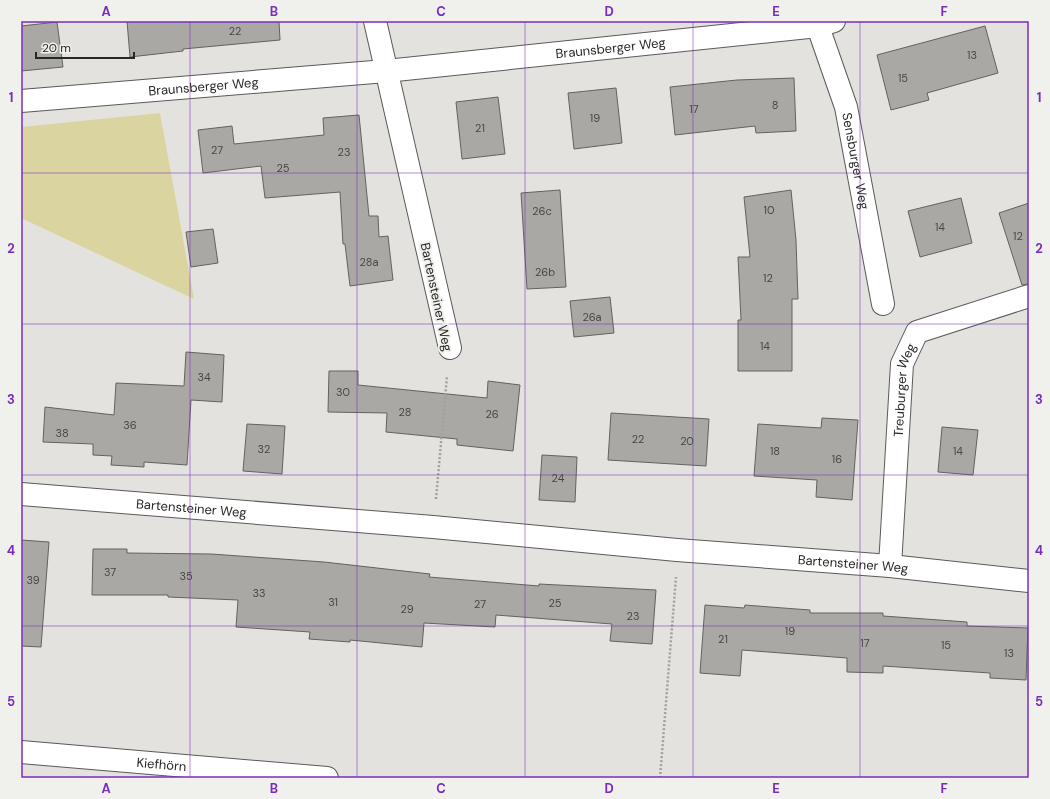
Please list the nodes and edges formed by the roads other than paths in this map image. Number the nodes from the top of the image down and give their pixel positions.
1 (374, 21) edge
2 (822, 23) edge
3 (386, 71) junction
4 (21, 101) edge
5 (1029, 296) edge
6 (883, 304) dead end
7 (450, 348) road end
8 (21, 494) edge
9 (890, 566) junction
10 (1029, 581) edge
11 (21, 752) edge
12 (227, 774) edge
13 (327, 778) edge

1 - 3 street
2 - 3 street, Braunsberger Weg
2 - 6 street, Sensburger Weg
3 - 4 street, Braunsberger Weg
3 - 7 street, Bartensteiner Weg
5 - 9 street, Treuburger Weg
8 - 9 street, Bartensteiner Weg
9 - 10 street, Bartensteiner Weg
11 - 12 street, Kiefhörn
12 - 13 street, Kiefhörn

